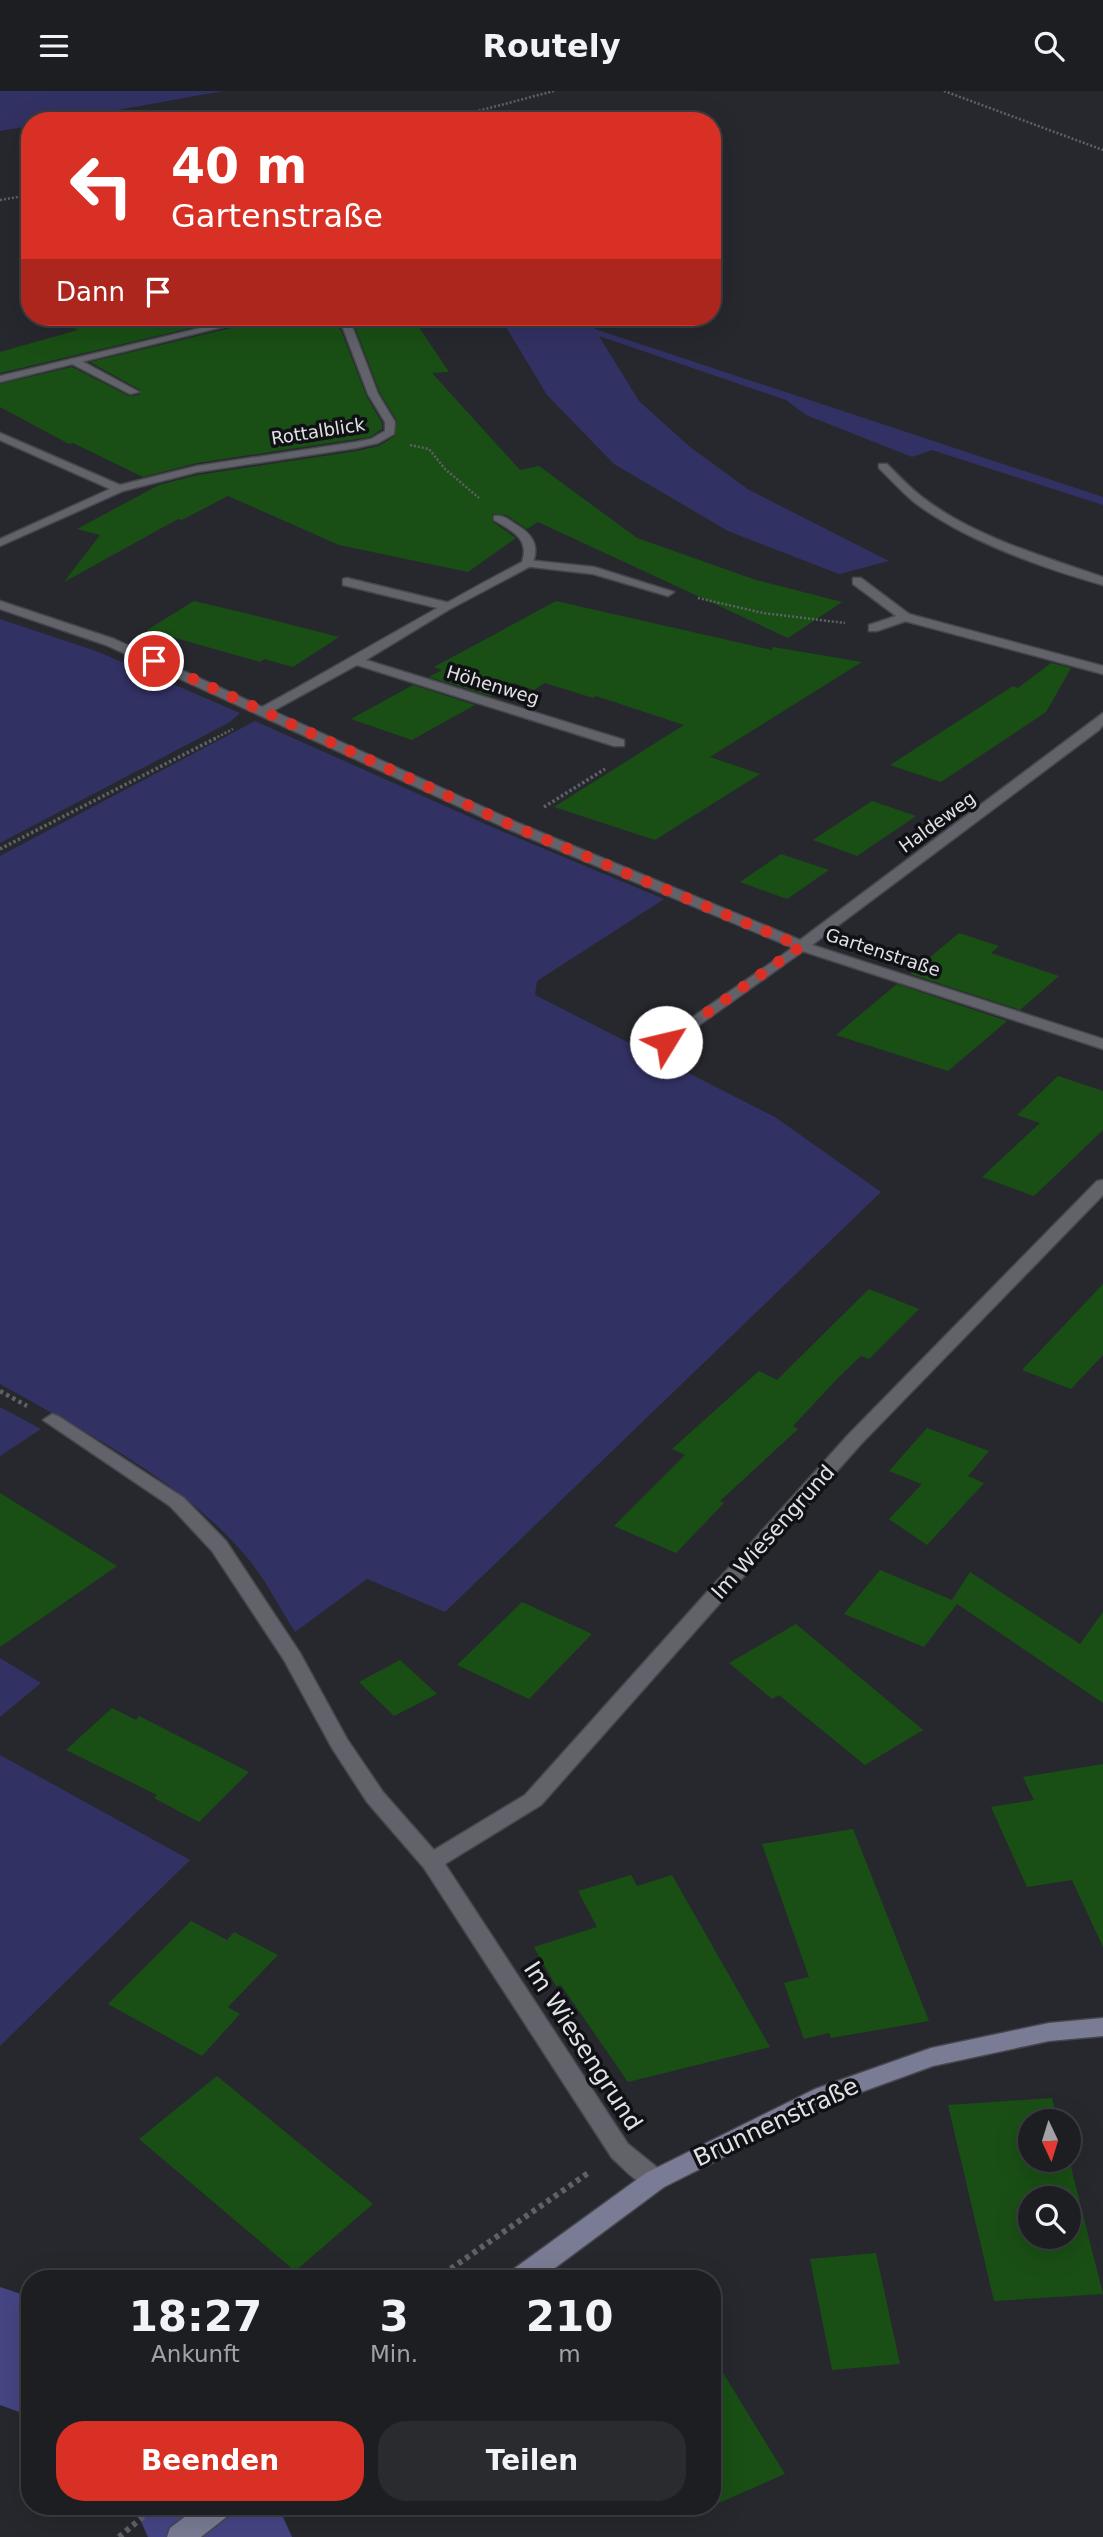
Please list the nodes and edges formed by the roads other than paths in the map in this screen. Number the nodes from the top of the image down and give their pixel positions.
1 (220, 326) edge
2 (347, 326) edge
3 (74, 361) junction
4 (0, 379) edge
5 (134, 392) dead end
6 (0, 436) edge
7 (883, 466) dead end
8 (119, 489) junction
9 (498, 518) road end
10 (0, 543) edge
11 (527, 564) junction
12 (857, 581) dead end
13 (1103, 581) edge
14 (347, 582) dead end
15 (668, 591) road end
16 (0, 605) edge
17 (446, 606) junction
18 (905, 617) junction
19 (873, 628) road end
20 (356, 661) junction
21 (1103, 670) edge
22 (264, 711) junction
23 (1100, 724) edge
24 (619, 743) road end
25 (801, 946) junction
26 (666, 1042) dead end
27 (1103, 1044) edge
28 (1103, 1185) edge
29 (52, 1420) dead end
30 (432, 1862) junction
31 (1103, 2027) edge
32 (654, 2180) junction
33 (532, 2270) edge
34 (208, 2515) edge
35 (180, 2537) edge

1 - 3 street
2 - 8 street, Rottalblick
3 - 4 street
3 - 5 street
6 - 8 street
7 - 13 street
8 - 10 street, Rottalblick
9 - 11 street
11 - 15 street
11 - 17 street
12 - 18 street
14 - 17 street
16 - 22 street, Gartenstraße
17 - 20 street
18 - 19 street
18 - 21 street
20 - 22 street
20 - 24 street, Höhenweg
22 - 25 street, Gartenstraße
23 - 25 street, Haldeweg
25 - 26 street, Haldeweg
25 - 27 street, Gartenstraße
28 - 30 street, Im Wiesengrund
29 - 30 street, Im Wiesengrund
30 - 32 street, Im Wiesengrund
31 - 32 street, Brunnenstraße
32 - 33 street, Brunnenstraße
34 - 35 street

